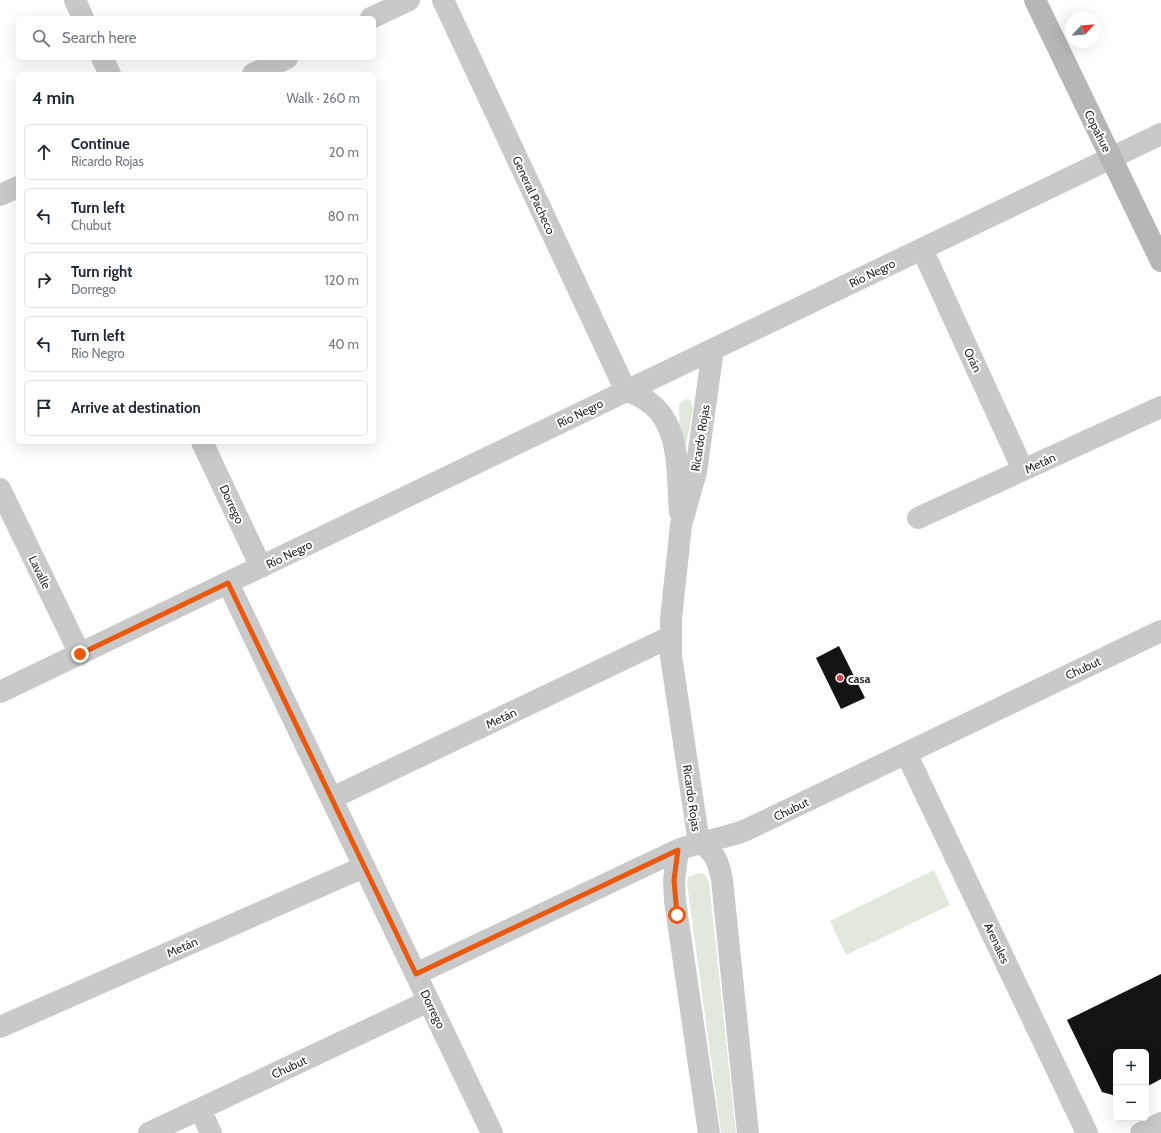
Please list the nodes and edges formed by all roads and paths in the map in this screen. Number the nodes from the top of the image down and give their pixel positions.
1 (74, 0) edge
2 (443, 0) edge
3 (1035, 0) edge
4 (397, 2) edge
5 (82, 16) edge
6 (374, 16) edge
7 (103, 60) edge
8 (283, 60) edge
9 (109, 72) edge
10 (258, 72) edge
11 (1161, 134) edge
12 (1111, 158) junction
13 (16, 188) edge
14 (0, 196) edge
15 (922, 249) junction
16 (1161, 261) edge
17 (714, 349) junction
18 (626, 391) junction
19 (1161, 407) edge
20 (203, 444) edge
21 (1023, 470) junction
22 (0, 490) edge
23 (918, 518) dead end
24 (681, 525) junction
25 (261, 567) junction
26 (228, 583) junction
27 (1161, 631) edge
28 (670, 637) junction
29 (80, 654) junction
30 (0, 692) edge
31 (906, 753) junction
32 (332, 798) junction
33 (699, 843) junction
34 (678, 850) junction
35 (364, 867) junction
36 (416, 974) junction
37 (428, 1001) junction
38 (0, 1027) edge
39 (200, 1109) junction
40 (1161, 1123) edge
41 (149, 1133) edge
42 (211, 1133) edge
43 (492, 1133) edge
44 (709, 1133) edge
45 (748, 1133) edge
46 (1087, 1133) edge
47 (1141, 1133) edge

1 - 5 street
2 - 18 street, General Pacheco
3 - 12 street, Copahue
4 - 6 street
7 - 9 street
8 - 10 street
11 - 12 street, Río Negro
12 - 15 street, Río Negro
12 - 16 street, Copahue
13 - 14 street
15 - 17 street, Río Negro
15 - 21 street, Orán
17 - 18 street, Río Negro
17 - 24 street, Ricardo Rojas
18 - 24 street, Ricardo Rojas
18 - 25 street, Río Negro
19 - 21 street, Metán
20 - 25 street, Dorrego
21 - 23 street, Metán
22 - 29 street, Lavalle
24 - 28 street, Ricardo Rojas
25 - 26 street, Río Negro
26 - 29 street, Río Negro
26 - 32 street, Dorrego
27 - 31 street, Chubut
28 - 32 street, Metán
28 - 33 street, Ricardo Rojas
29 - 30 street, Río Negro
31 - 33 street, Chubut
31 - 46 street, Arenales
32 - 35 street, Dorrego
33 - 34 street, Chubut
33 - 45 street, Ricardo Rojas
34 - 36 street, Chubut
34 - 44 street
35 - 36 street, Dorrego
35 - 38 street, Metán
36 - 37 street, Dorrego
37 - 39 street, Chubut
37 - 43 street, Dorrego
39 - 41 street, Chubut
39 - 42 street
40 - 47 street

